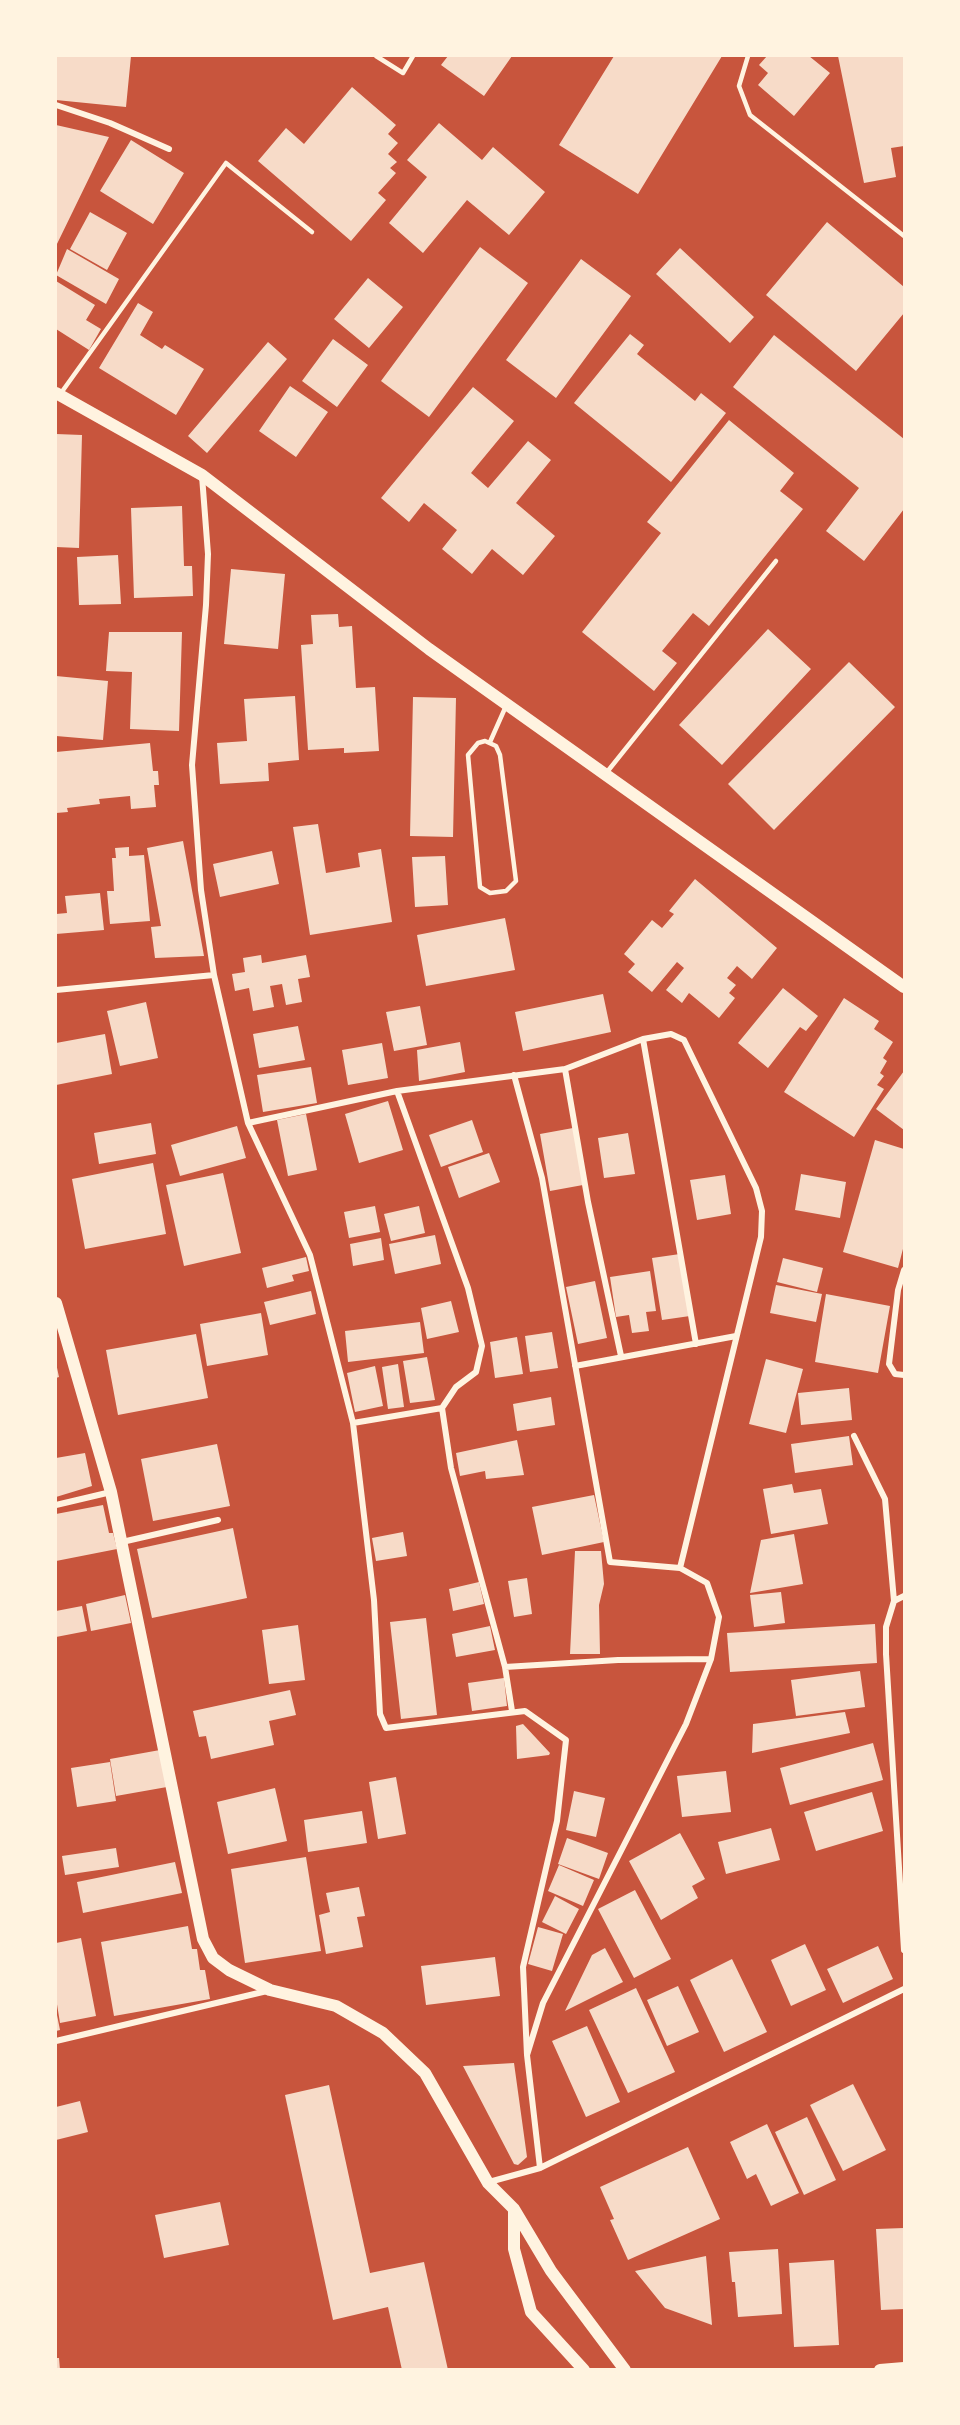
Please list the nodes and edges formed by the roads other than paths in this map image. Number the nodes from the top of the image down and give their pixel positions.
1 (376, 56) edge
2 (413, 56) edge
3 (748, 56) edge
4 (56, 105) edge
5 (169, 149) dead end
6 (312, 232) dead end
7 (904, 236) edge
8 (58, 394) edge
9 (202, 475) junction
10 (776, 561) dead end
11 (507, 705) junction
12 (490, 742) junction
13 (605, 774) junction
14 (214, 975) junction
15 (904, 987) edge
16 (56, 990) edge
17 (643, 1039) junction
18 (565, 1069) junction
19 (514, 1075) junction
20 (397, 1091) junction
21 (248, 1123) junction
22 (904, 1270) edge
23 (56, 1303) edge
24 (736, 1336) junction
25 (696, 1344) junction
26 (621, 1356) junction
27 (575, 1366) junction
28 (904, 1375) edge
29 (442, 1408) junction
30 (352, 1423) junction
31 (854, 1436) dead end
32 (111, 1492) junction
33 (56, 1505) edge
34 (218, 1520) dead end
35 (121, 1542) junction
36 (680, 1568) junction
37 (904, 1596) edge
38 (894, 1601) junction
39 (711, 1659) junction
40 (506, 1667) junction
41 (512, 1711) junction
42 (904, 1950) edge
43 (904, 1989) edge
44 (270, 1990) junction
45 (56, 2041) edge
46 (527, 2055) junction
47 (540, 2168) junction
48 (488, 2182) junction
49 (514, 2208) junction
50 (904, 2368) edge
51 (584, 2370) edge
52 (625, 2370) edge
53 (880, 2370) edge

1 - 2 lane
3 - 7 lane
4 - 5 street
6 - 8 lane
8 - 9 main road
9 - 11 main road
9 - 14 street
10 - 13 lane
11 - 12 lane
11 - 13 main road
12 - 12 lane
13 - 15 main road
14 - 16 street
14 - 21 street
17 - 18 street
17 - 24 street
17 - 25 street
18 - 19 street
18 - 26 street
19 - 20 street
19 - 27 street
20 - 21 street
20 - 29 street
21 - 30 street
22 - 28 street
23 - 32 main road
24 - 25 street
24 - 36 street
25 - 26 street
26 - 27 street
27 - 36 street
29 - 30 street
29 - 40 street
30 - 41 street
31 - 38 street
32 - 33 street
32 - 35 main road
34 - 35 street
35 - 44 main road
36 - 39 street
37 - 38 street
38 - 42 street
39 - 40 street
39 - 46 street
40 - 41 street
41 - 46 street
43 - 47 street
44 - 45 street
44 - 48 main road
46 - 47 street
47 - 48 street
48 - 49 main road
49 - 51 main road
49 - 52 main road
50 - 53 main road

